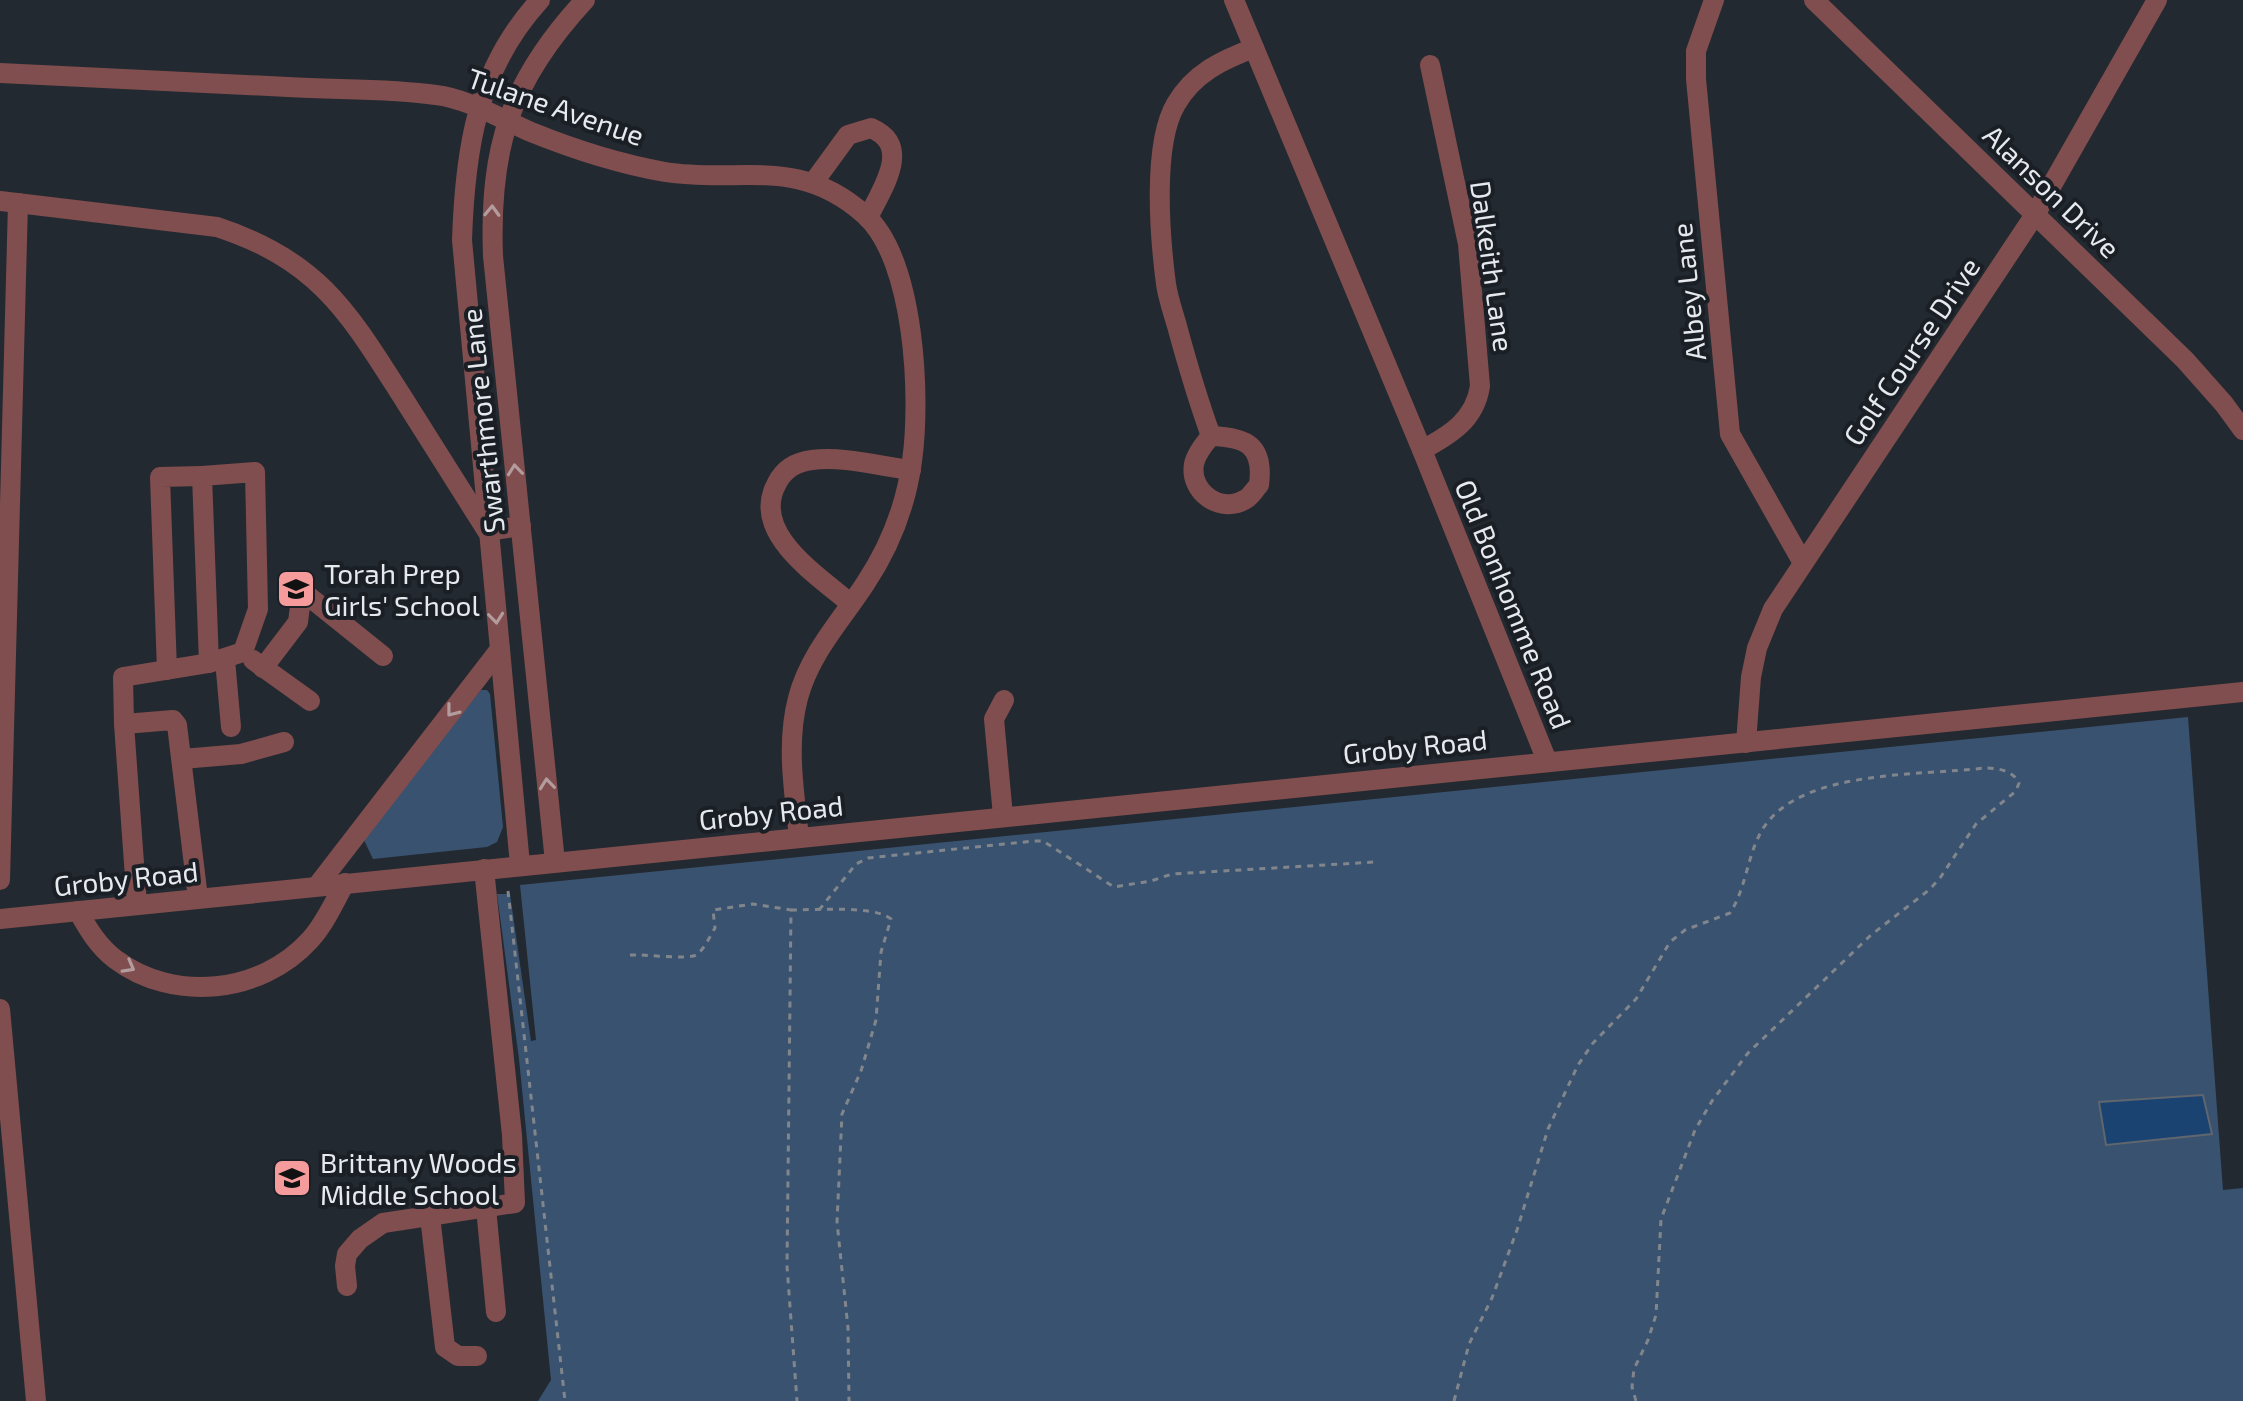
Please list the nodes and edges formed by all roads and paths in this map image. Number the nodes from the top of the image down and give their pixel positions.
1 (540, 0) edge
2 (585, 0) edge
3 (1234, 0) edge
4 (1714, 0) edge
5 (1814, 0) edge
6 (2157, 0) edge
7 (1254, 48) junction
8 (1430, 65) dead end
9 (0, 73) edge
10 (477, 109) junction
11 (506, 121) junction
12 (813, 183) junction
13 (9, 202) edge
14 (2036, 213) junction
15 (868, 218) junction
16 (2243, 430) edge
17 (1211, 436) dead end
18 (1422, 450) junction
19 (911, 470) junction
20 (202, 476) junction
21 (521, 526) junction
22 (487, 531) junction
23 (1803, 563) junction
24 (851, 604) junction
25 (500, 649) junction
26 (383, 656) dead end
27 (226, 659) junction
28 (263, 668) junction
29 (167, 670) junction
30 (2243, 692) edge
31 (1004, 700) dead end
32 (310, 701) dead end
33 (124, 724) junction
34 (231, 727) dead end
35 (284, 742) dead end
36 (1746, 743) junction
37 (182, 759) junction
38 (1547, 761) junction
39 (1003, 816) junction
40 (799, 837) junction
41 (555, 862) junction
42 (1375, 862) dead end
43 (520, 865) junction
44 (484, 869) junction
45 (0, 880) edge
46 (345, 883) junction
47 (317, 886) junction
48 (508, 891) dead end
49 (198, 898) junction
50 (137, 905) junction
51 (791, 910) junction
52 (819, 910) junction
53 (78, 911) junction
54 (0, 919) edge
55 (630, 955) dead end
56 (0, 1009) edge
57 (8, 1173) edge
58 (486, 1208) junction
59 (430, 1216) junction
60 (347, 1286) dead end
61 (496, 1312) dead end
62 (477, 1356) dead end
63 (36, 1401) edge
64 (565, 1401) edge
65 (797, 1401) edge
66 (849, 1401) edge
67 (1454, 1401) edge
68 (1636, 1401) edge

1 - 10 street, Swarthmore Lane
2 - 11 street, Swarthmore Lane
3 - 7 street, Old Bonhomme Road
4 - 23 street, Albey Lane
5 - 14 street, Alanson Drive
6 - 14 street, Golf Course Drive
7 - 17 street
7 - 18 street, Old Bonhomme Road
8 - 18 street, Dalkeith Lane
9 - 10 street, Tulane Avenue
10 - 11 street, Tulane Avenue
10 - 22 street, Swarthmore Lane
11 - 12 street, Tulane Avenue
21 -> 11 street, Swarthmore Lane
12 - 15 street, Tulane Avenue
12 - 15 street
13 - 22 street
13 - 45 street
14 - 16 street, Alanson Drive
14 - 23 street, Golf Course Drive
15 - 19 street, Tulane Avenue
18 - 38 street, Old Bonhomme Road
19 - 24 street, Tulane Avenue
19 - 24 street
20 - 27 street
20 - 27 street
20 - 29 street
21 - 22 street
41 -> 21 street, Swarthmore Lane
22 -> 25 street, Swarthmore Lane
23 - 36 street, Golf Course Drive
24 - 40 street, Tulane Avenue
25 - 43 street, Swarthmore Lane
25 -> 47 street
26 - 28 street
27 - 28 street
27 - 29 street
27 - 34 street
28 - 32 street
29 - 33 street
30 - 36 street, Old Bonhomme Road
31 - 39 street
33 - 37 street
33 - 50 street
35 - 37 street
36 - 38 street, Old Bonhomme Road
37 - 49 street
38 - 39 street, Groby Road
39 - 40 street, Groby Road
40 - 41 street, Groby Road
41 - 43 street, Groby Road
42 - 52 path
43 - 44 street, Groby Road
44 - 46 street, Groby Road
44 - 58 street
46 - 47 street, Groby Road
53 -> 46 street
47 - 49 street, Groby Road
48 - 64 path
49 - 50 street, Groby Road
50 - 53 street, Groby Road
51 - 52 path
51 - 55 path
51 - 65 path
52 - 66 path
53 - 54 street, Groby Road
56 - 57 street
57 - 63 street
58 - 59 street
58 - 61 street
59 - 60 street
59 - 62 street
67 - 68 path

